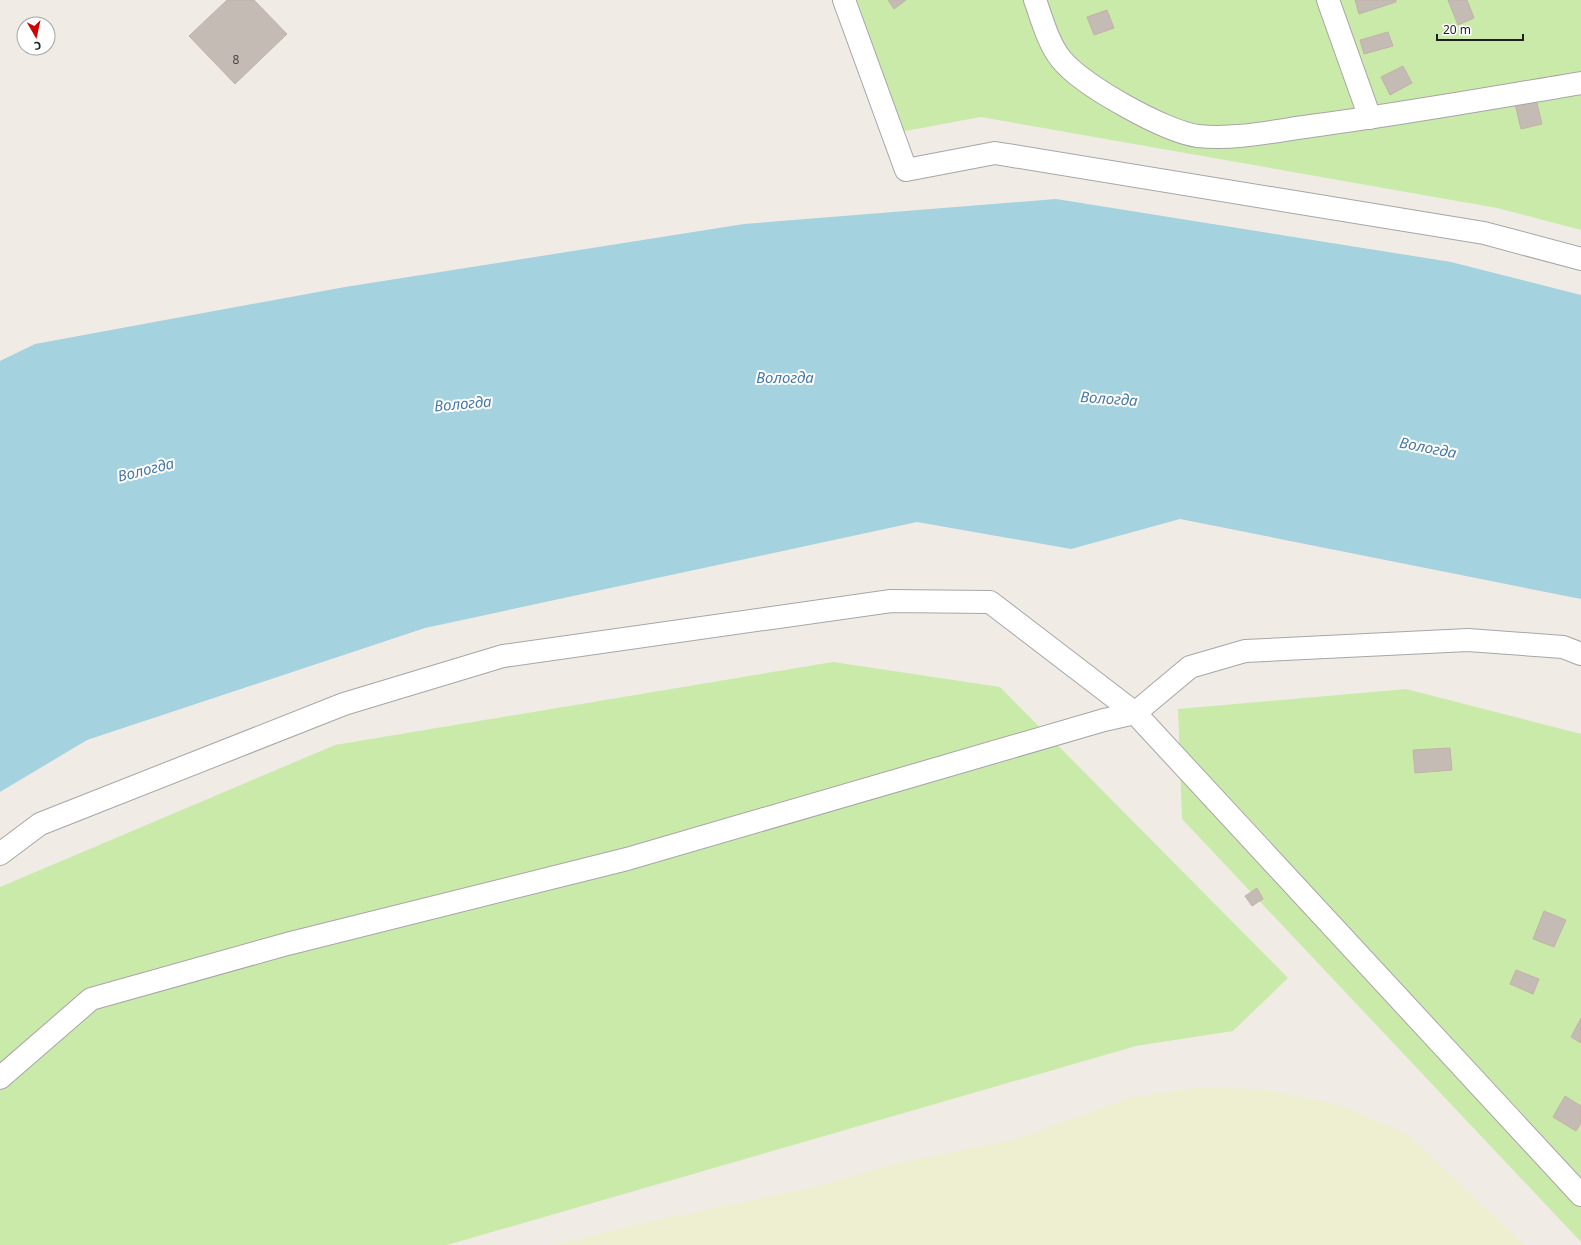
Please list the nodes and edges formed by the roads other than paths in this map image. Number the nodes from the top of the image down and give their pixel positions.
1 (844, 0) edge
2 (1035, 0) edge
3 (1328, 0) edge
4 (1581, 83) edge
5 (1370, 118) junction
6 (1581, 259) edge
7 (1581, 654) edge
8 (1136, 713) junction
9 (0, 854) edge
10 (0, 1078) edge
11 (1581, 1195) edge

1 - 6 street
2 - 5 street
3 - 5 street
4 - 5 street
7 - 8 street
8 - 9 street
8 - 10 street
8 - 11 street

